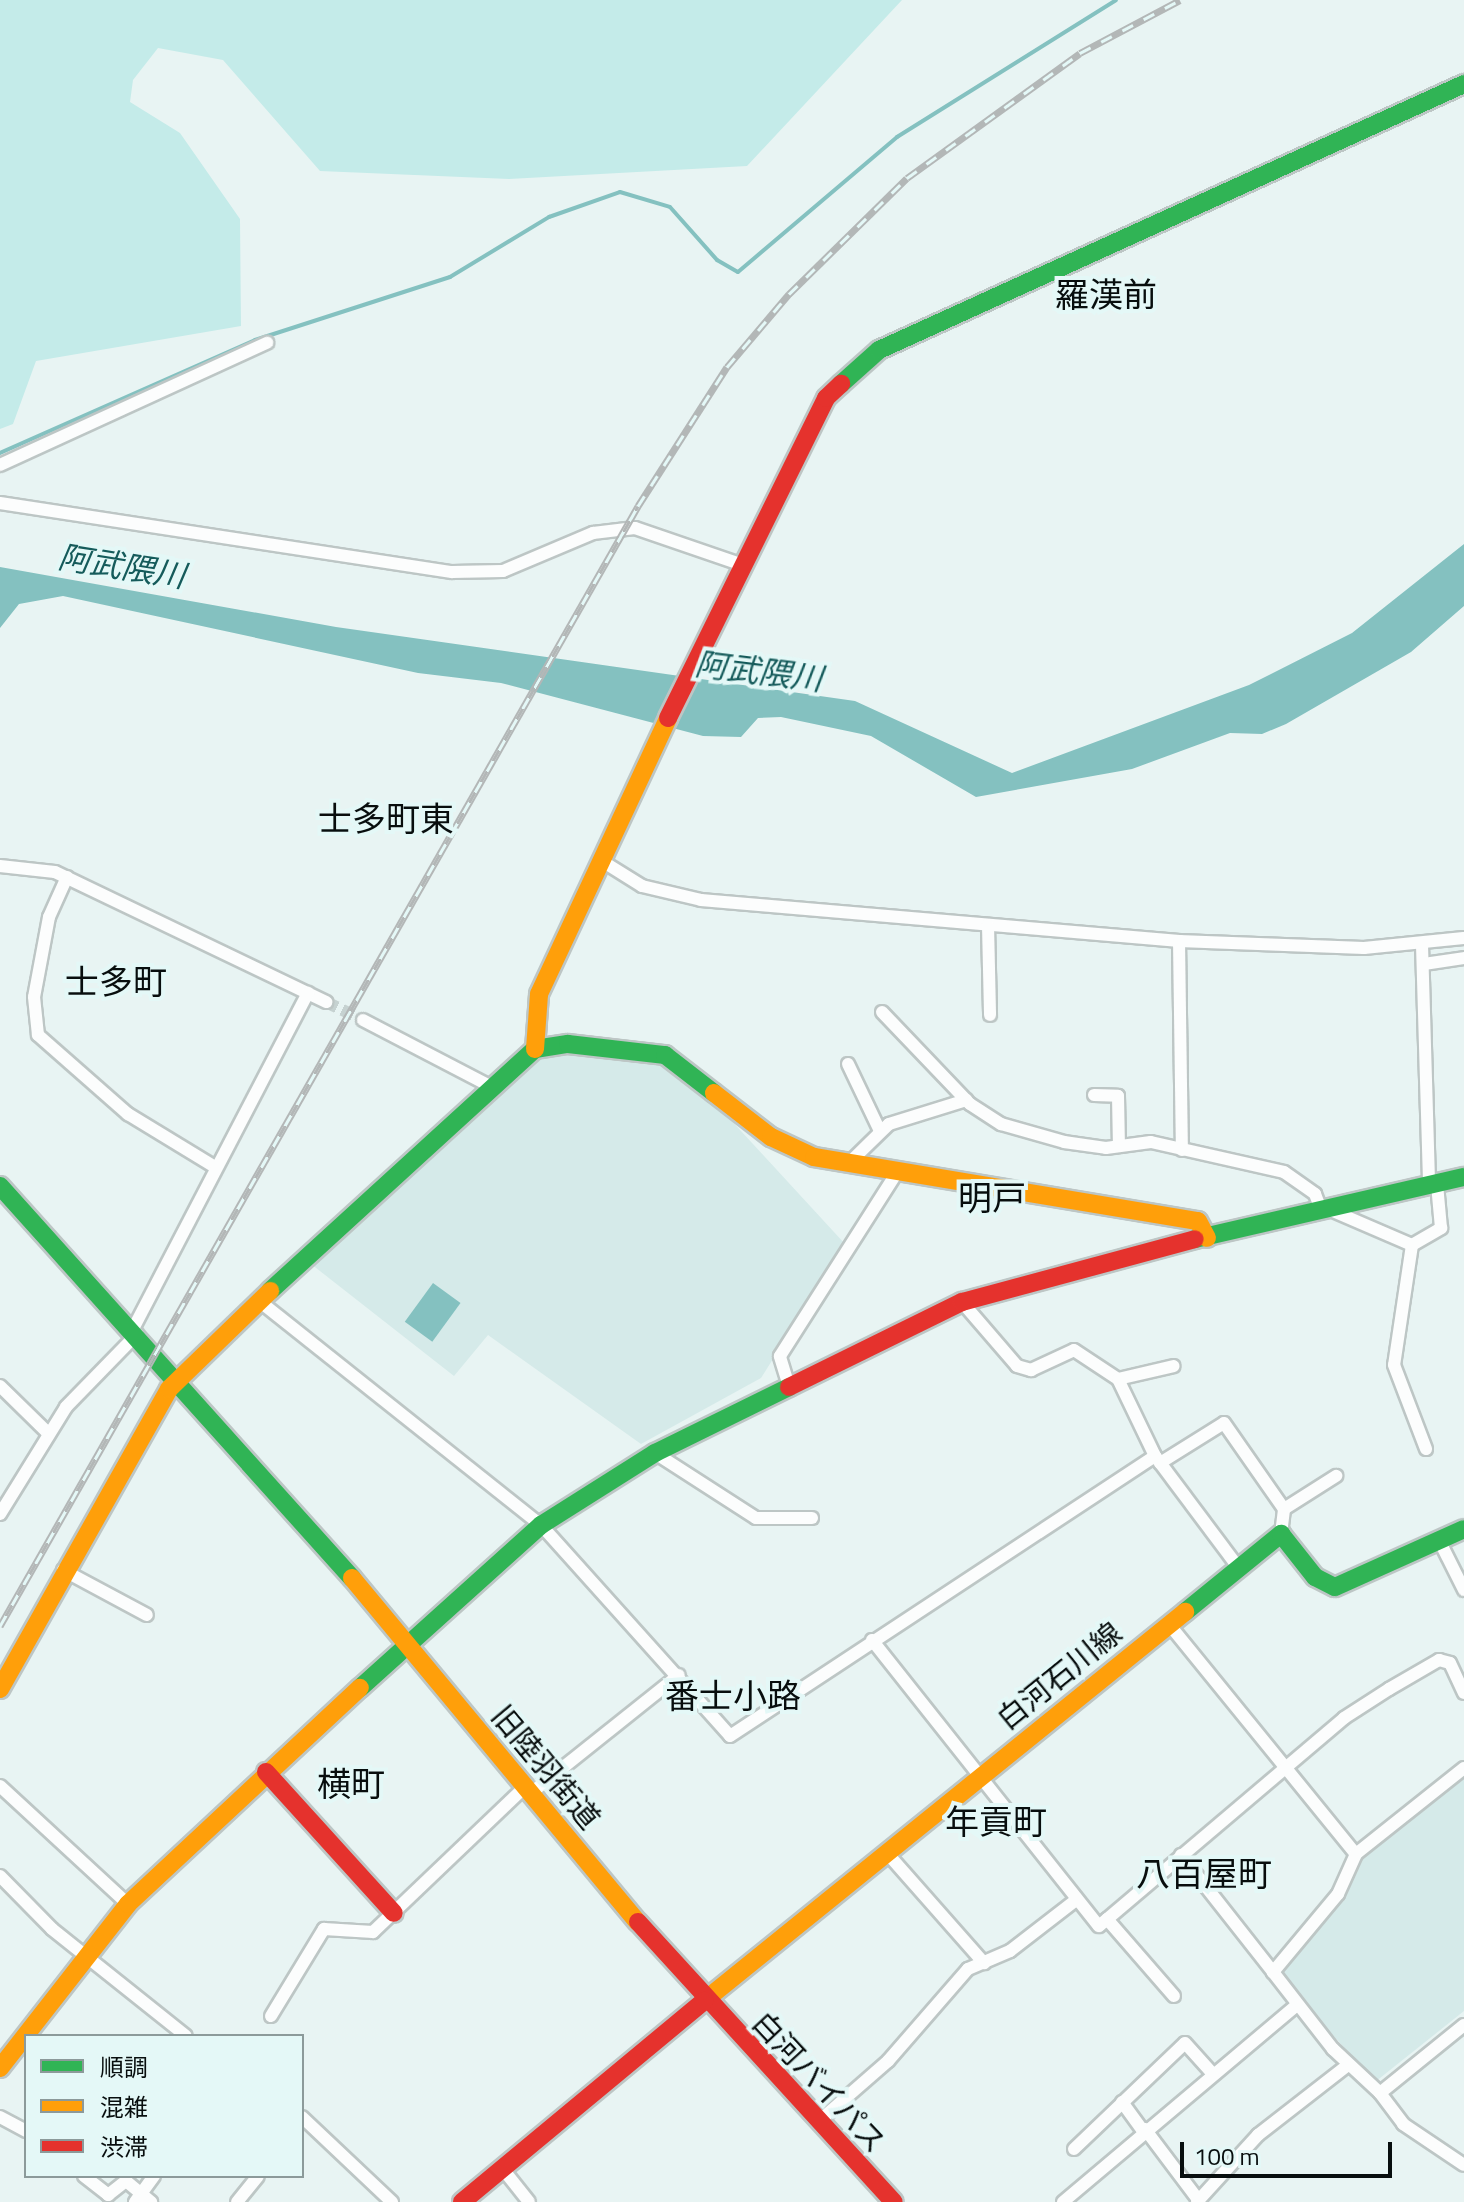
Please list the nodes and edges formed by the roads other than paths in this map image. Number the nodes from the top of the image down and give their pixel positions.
1 (1464, 84) edge
2 (267, 343) dead end
3 (0, 465) edge
4 (0, 503) edge
5 (740, 564) junction
6 (602, 861) junction
7 (0, 866) edge
8 (67, 877) junction
9 (988, 925) junction
10 (1464, 938) edge
11 (1179, 941) junction
12 (1422, 945) junction
13 (1464, 958) edge
14 (1424, 964) junction
15 (308, 993) junction
16 (326, 1002) tunnel mouth
17 (882, 1012) dead end
18 (990, 1015) dead end
19 (363, 1020) tunnel mouth
20 (535, 1049) junction
21 (848, 1064) dead end
22 (490, 1086) junction
23 (1094, 1095) dead end
24 (966, 1100) junction
25 (880, 1131) junction
26 (1119, 1146) junction
27 (1182, 1150) junction
28 (849, 1163) junction
29 (212, 1165) junction
30 (898, 1171) junction
31 (1464, 1177) edge
32 (1433, 1184) junction
33 (0, 1186) edge
34 (1327, 1211) junction
35 (1207, 1238) junction
36 (1412, 1245) junction
37 (258, 1300) junction
38 (962, 1302) junction
39 (136, 1331) junction
40 (1174, 1366) dead end
41 (179, 1377) junction
42 (1118, 1379) junction
43 (788, 1383) junction
44 (0, 1386) edge
45 (48, 1433) junction
46 (1426, 1449) dead end
47 (655, 1453) junction
48 (1158, 1460) junction
49 (1336, 1476) dead end
50 (1284, 1509) junction
51 (0, 1514) edge
52 (812, 1518) dead end
53 (541, 1525) junction
54 (1464, 1529) edge
55 (1281, 1534) junction
56 (1439, 1540) junction
57 (1238, 1567) junction
58 (63, 1570) junction
59 (1464, 1590) edge
60 (147, 1615) dead end
61 (1168, 1623) junction
62 (872, 1640) junction
63 (408, 1644) junction
64 (679, 1675) junction
65 (0, 1689) edge
66 (1464, 1693) edge
67 (1464, 1768) edge
68 (1285, 1769) junction
69 (266, 1772) junction
70 (978, 1781) junction
71 (0, 1786) edge
72 (528, 1790) junction
73 (887, 1853) junction
74 (1356, 1854) junction
75 (1181, 1855) junction
76 (0, 1876) edge
77 (1076, 1900) junction
78 (128, 1904) junction
79 (394, 1913) junction
80 (1107, 1919) junction
81 (87, 1956) junction
82 (984, 1963) junction
83 (1273, 1972) junction
84 (1174, 1996) dead end
85 (704, 2001) junction
86 (1296, 2006) junction
87 (271, 2016) dead end
88 (1464, 2025) edge
89 (25, 2034) edge
90 (184, 2034) edge
91 (24, 2035) edge
92 (2, 2063) edge
93 (1348, 2065) junction
94 (1212, 2073) junction
95 (1380, 2093) junction
96 (1122, 2102) junction
97 (0, 2117) edge
98 (304, 2119) edge
99 (818, 2122) junction
100 (24, 2130) edge
101 (1144, 2130) junction
102 (1074, 2149) dead end
103 (1464, 2165) edge
104 (502, 2168) junction
105 (87, 2178) edge
106 (153, 2178) edge
107 (256, 2178) edge
108 (143, 2199) edge
109 (1198, 2201) edge
110 (237, 2202) edge
111 (392, 2202) edge
112 (462, 2202) edge
113 (529, 2202) edge
114 (894, 2202) edge
115 (1063, 2202) edge

1 - 5 main road
2 - 3 street
4 - 5 street
5 - 6 main road
6 - 9 street
6 - 20 main road
7 - 8 street
8 - 15 street
8 - 29 street
9 - 11 street
9 - 18 street
10 - 12 street
11 - 12 street
11 - 27 street
12 - 14 street
13 - 14 street
14 - 32 street
15 - 16 street
15 - 29 street
17 - 24 street
19 - 22 street
20 - 22 main road
20 - 28 main road
21 - 25 street
22 - 37 main road
23 - 26 street
24 - 25 street
24 - 26 street
25 - 28 street
26 - 27 street
27 - 34 street
28 - 30 main road
29 - 39 street
30 - 35 main road
30 - 43 street
31 - 32 main road
32 - 34 main road
32 - 36 street
33 - 39 main road
34 - 35 main road
34 - 36 street
35 - 38 main road
36 - 46 street
37 - 41 main road
37 - 53 street
38 - 42 street
38 - 43 main road
39 - 41 main road, 旧陸羽街道
39 - 45 street
40 - 42 street
41 - 58 main road
41 - 63 main road, 旧陸羽街道
42 - 48 street
43 - 47 main road
44 - 45 street
45 - 51 street
47 - 52 street
47 - 53 main road
48 - 50 street
48 - 57 street
48 - 62 street
49 - 50 street
50 - 55 street
53 - 63 main road
53 - 64 street
54 - 56 main road
55 - 56 main road
55 - 57 main road, 白河石川線
56 - 59 street
57 - 61 main road, 白河石川線
58 - 60 street
58 - 65 main road
61 - 68 street
61 - 70 main road, 白河石川線
62 - 64 street
62 - 70 street
63 - 69 main road
63 - 72 main road, 旧陸羽街道
64 - 72 street
66 - 68 street
67 - 74 street
68 - 74 street
68 - 75 street
69 - 78 main road
69 - 79 main road
70 - 73 main road, 白河石川線
70 - 77 street
71 - 78 street
72 - 79 street
72 - 85 main road, 旧陸羽街道
73 - 82 street
73 - 85 main road, 白河石川線
74 - 83 street
75 - 80 street
75 - 83 street
76 - 81 street
77 - 80 street
77 - 82 street
78 - 81 main road
79 - 87 street
80 - 84 street
81 - 89 main road
81 - 90 street
82 - 99 street
83 - 86 street
85 - 99 main road, 白河バイパス
85 - 104 main road
86 - 93 street
86 - 94 street
88 - 95 street
91 - 92 main road
93 - 95 street
93 - 109 street
94 - 96 street
94 - 101 street
95 - 103 street
96 - 101 street
96 - 102 street
97 - 100 street
98 - 111 street
99 - 114 main road, 白河バイパス
101 - 109 street
101 - 115 street
104 - 112 main road
104 - 113 street
105 - 108 street
106 - 108 street
107 - 110 street

